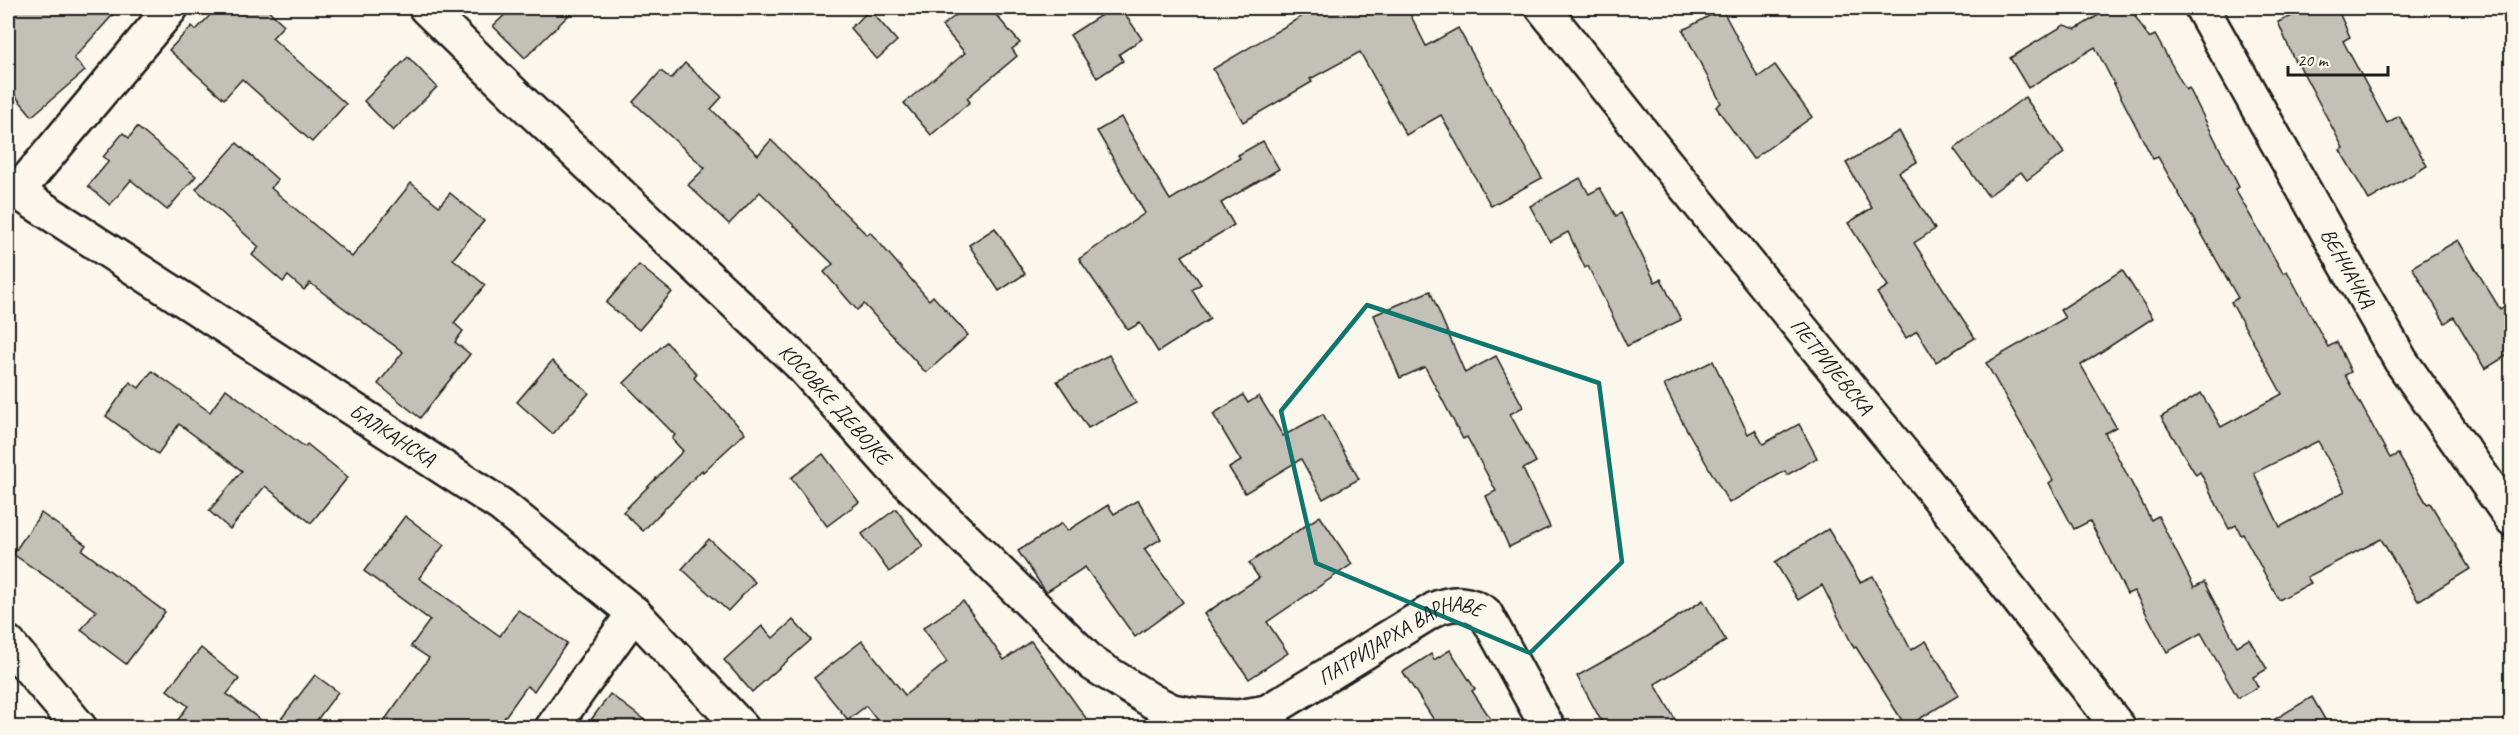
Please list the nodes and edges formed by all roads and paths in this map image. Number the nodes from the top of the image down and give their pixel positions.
1 (171, 8) edge
2 (426, 8) edge
3 (1543, 8) edge
4 (2202, 8) edge
5 (12, 189) edge
6 (2511, 519) edge
7 (634, 613) junction
8 (8, 643) edge
9 (1271, 720) edge
10 (80, 728) edge
11 (552, 728) edge
12 (742, 728) edge
13 (1548, 728) edge
14 (2119, 728) edge

1 - 5 street
2 - 9 street, КОСОВКЕ ДЕВОЈКЕ
3 - 14 street, ПЕТРИЈЕВСКА
4 - 6 street, ВЕНЧАЧКА
5 - 7 street, БАЛКАНСКА
7 - 11 street
7 - 12 street, БАЛКАНСКА
8 - 10 street
9 - 13 street, ПАТРИЈАРХА ВАРНАВЕ

